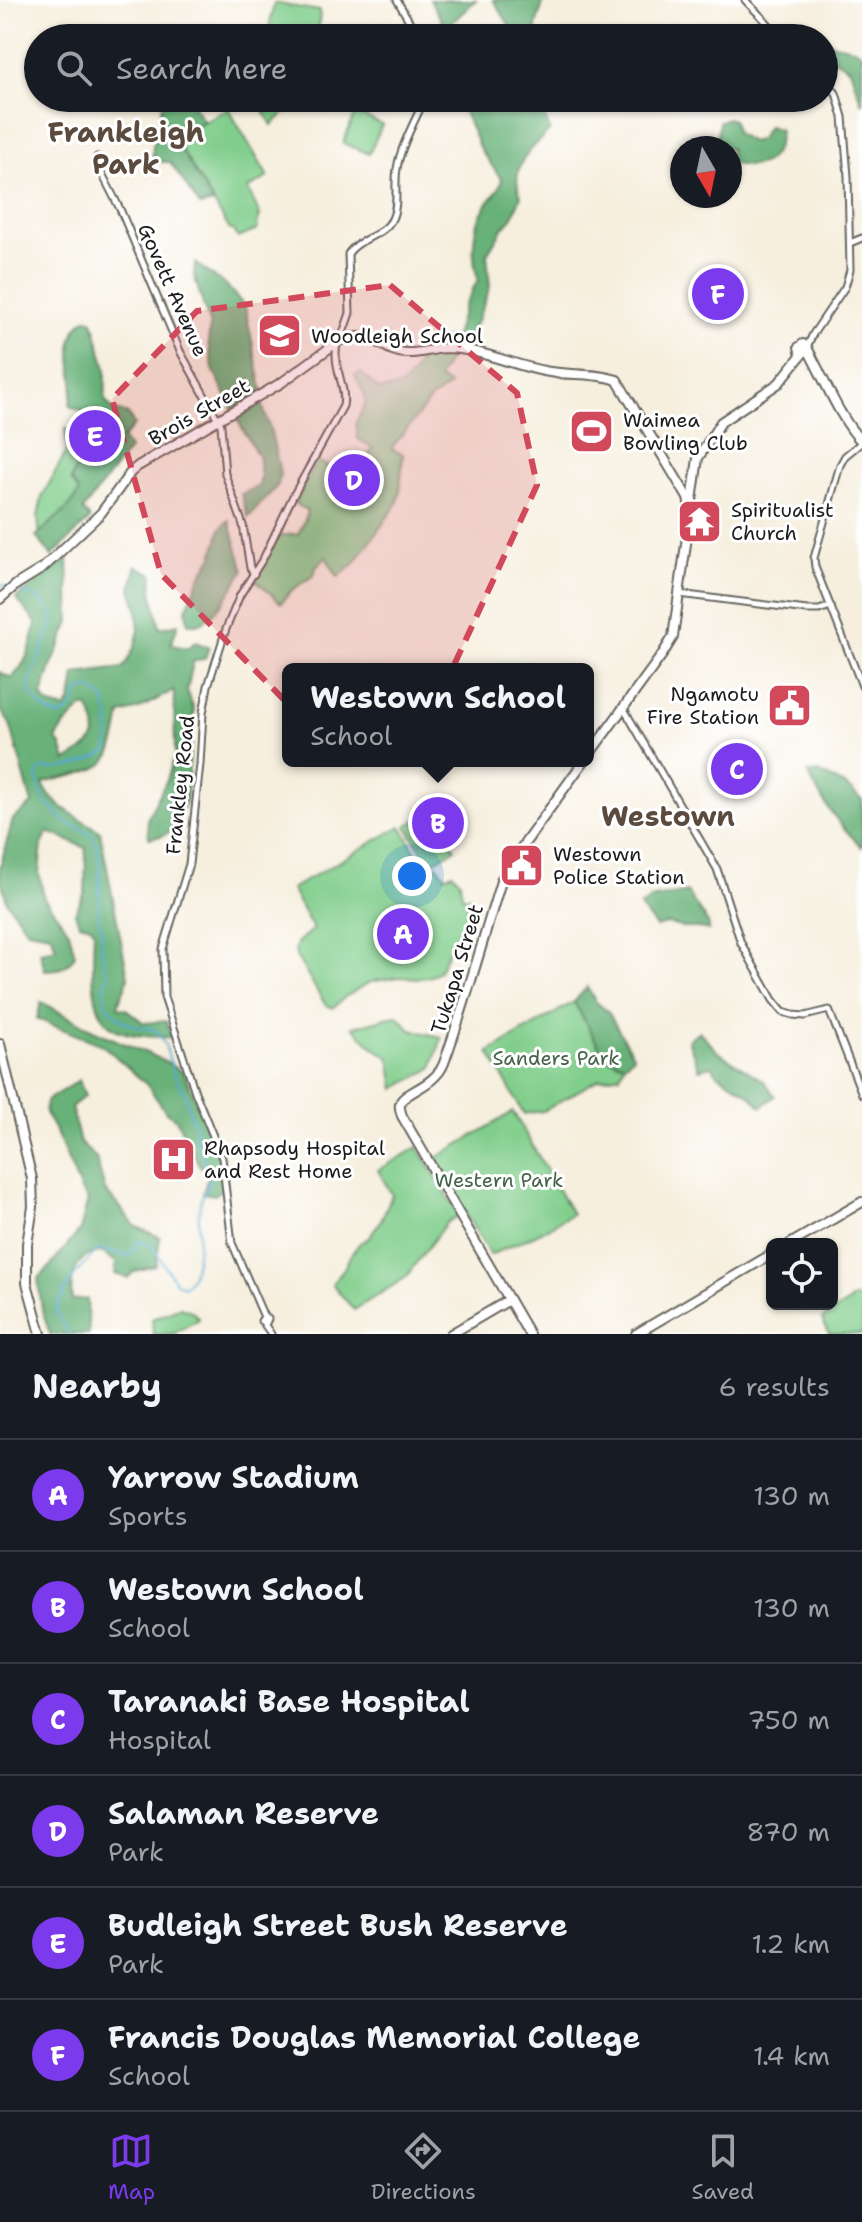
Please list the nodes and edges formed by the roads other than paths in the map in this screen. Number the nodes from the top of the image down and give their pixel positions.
1 (397, 0) edge
2 (745, 0) edge
3 (411, 24) edge
4 (767, 24) edge
5 (838, 100) edge
6 (419, 112) edge
7 (97, 157) dead end
8 (862, 238) edge
9 (850, 243) junction
10 (339, 342) junction
11 (803, 348) junction
12 (219, 419) junction
13 (862, 442) edge
14 (690, 492) junction
15 (254, 574) junction
16 (679, 594) junction
17 (0, 599) edge
18 (831, 606) junction
19 (862, 686) edge
20 (623, 708) junction
21 (594, 748) edge
22 (580, 767) edge
23 (0, 1044) edge
24 (862, 1094) edge
25 (862, 1202) edge
26 (800, 1238) edge
27 (766, 1258) edge
28 (509, 1300) junction
29 (270, 1333) edge
30 (41, 1334) edge
31 (451, 1334) edge
32 (529, 1334) edge
33 (636, 1334) edge

1 - 3 street
2 - 4 street
5 - 9 street
6 - 10 street, Frankley Road
7 - 12 street, Govett Avenue
8 - 9 street
9 - 11 street
10 - 12 main road, Brois Street
10 - 14 main road
10 - 15 street, Frankley Road
11 - 13 main road
11 - 14 main road
12 - 15 street, Govett Avenue
12 - 17 main road, Brois Street
13 - 18 street
14 - 16 main road
15 - 29 street, Frankley Road
16 - 18 street
16 - 20 main road
18 - 19 street
20 - 21 main road
20 - 24 street
22 - 28 main road, Tukapa Street
23 - 30 main road
25 - 26 main road
27 - 33 main road
28 - 31 main road
28 - 32 main road

